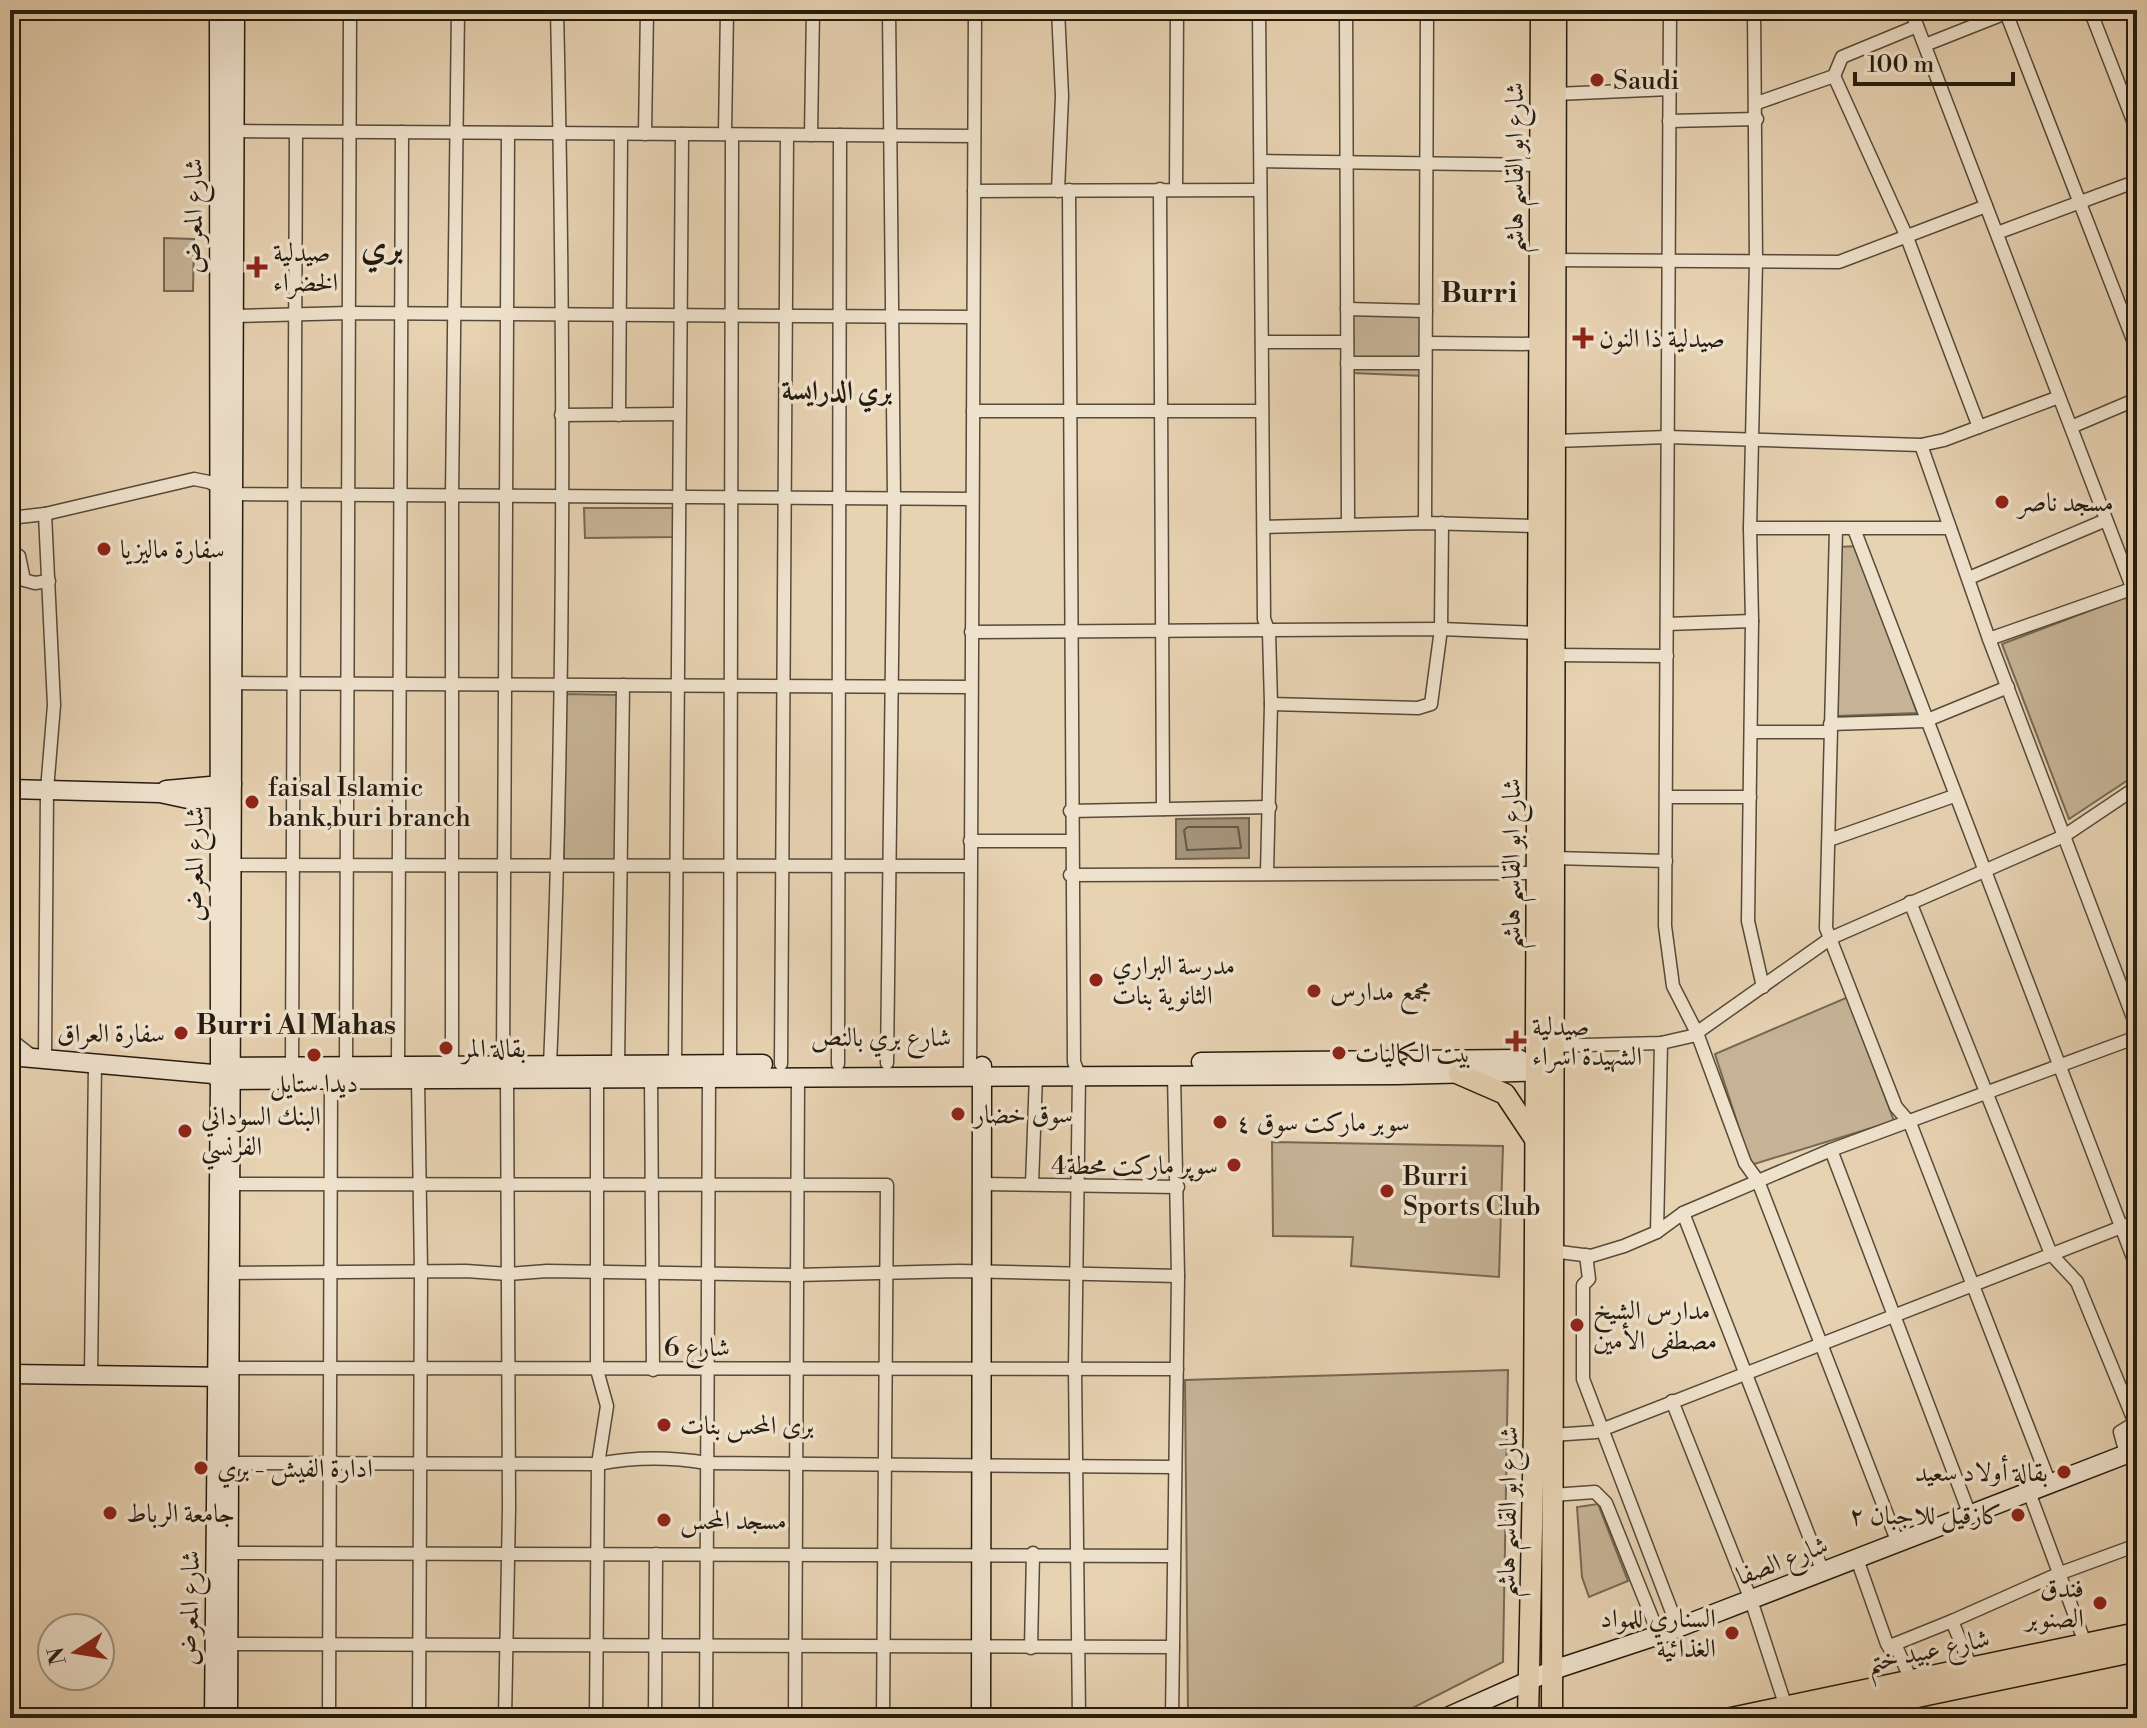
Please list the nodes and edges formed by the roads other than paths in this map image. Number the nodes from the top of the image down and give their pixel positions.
1 (219, 10) edge
2 (235, 10) edge
3 (350, 10) edge
4 (458, 10) edge
5 (557, 10) edge
6 (647, 10) edge
7 (727, 10) edge
8 (813, 10) edge
9 (889, 10) edge
10 (975, 10) edge
11 (1058, 10) edge
12 (1177, 10) edge
13 (1259, 10) edge
14 (1346, 10) edge
15 (1427, 10) edge
16 (1541, 10) edge
17 (1556, 10) edge
18 (1670, 10) edge
19 (1754, 10) edge
20 (1911, 10) edge
21 (2090, 10) edge
22 (2008, 11) edge
23 (1917, 26) junction
24 (1925, 45) junction
25 (1834, 76) junction
26 (1670, 89) junction
27 (1556, 94) junction
28 (227, 95) junction
29 (1757, 103) junction
30 (1757, 119) junction
31 (1669, 121) junction
32 (235, 131) junction
33 (2137, 131) edge
34 (296, 132) junction
35 (350, 132) junction
36 (402, 132) junction
37 (456, 133) junction
38 (508, 133) junction
39 (560, 133) junction
40 (621, 134) junction
41 (645, 134) junction
42 (682, 134) junction
43 (729, 134) junction
44 (787, 135) junction
45 (811, 135) junction
46 (840, 135) junction
47 (891, 135) junction
48 (974, 136) junction
49 (1261, 161) junction
50 (1347, 162) junction
51 (1426, 163) junction
52 (1540, 165) junction
53 (2137, 181) edge
54 (1160, 189) junction
55 (1176, 189) junction
56 (1064, 190) junction
57 (1260, 190) junction
58 (974, 191) junction
59 (2080, 202) junction
60 (1986, 206) junction
61 (1997, 233) junction
62 (1906, 235) junction
63 (1555, 260) junction
64 (1669, 261) junction
65 (1756, 262) junction
66 (1347, 309) junction
67 (230, 310) junction
68 (1426, 311) junction
69 (348, 313) junction
70 (401, 313) junction
71 (456, 314) junction
72 (507, 314) junction
73 (560, 314) junction
74 (621, 314) junction
75 (296, 315) junction
76 (785, 315) junction
77 (838, 315) junction
78 (734, 316) junction
79 (894, 316) junction
80 (680, 317) junction
81 (973, 317) junction
82 (1262, 342) junction
83 (1347, 342) junction
84 (1426, 343) junction
85 (1539, 344) junction
86 (2137, 350) edge
87 (1347, 363) junction
88 (1425, 363) junction
89 (2059, 397) junction
90 (2137, 399) edge
91 (973, 411) junction
92 (1262, 411) junction
93 (1161, 412) junction
94 (1069, 413) junction
95 (679, 414) junction
96 (561, 415) junction
97 (619, 415) junction
98 (1979, 427) junction
99 (2071, 427) junction
100 (1668, 437) junction
101 (1752, 439) junction
102 (1555, 441) junction
103 (1921, 445) junction
104 (227, 490) junction
105 (294, 494) junction
106 (348, 495) junction
107 (401, 495) junction
108 (452, 495) junction
109 (506, 496) junction
110 (560, 496) junction
111 (680, 497) junction
112 (734, 497) junction
113 (785, 498) junction
114 (837, 498) junction
115 (894, 499) junction
116 (972, 499) junction
117 (45, 514) junction
118 (10, 518) edge
119 (2106, 520) junction
120 (1348, 523) junction
121 (1425, 523) junction
122 (1442, 523) junction
123 (1538, 526) junction
124 (1264, 527) junction
125 (1750, 528) junction
126 (1950, 528) junction
127 (1836, 529) junction
128 (1854, 529) junction
129 (10, 551) edge
130 (1969, 578) junction
131 (49, 581) junction
132 (2136, 592) edge
133 (1752, 621) junction
134 (1667, 624) junction
135 (1441, 629) junction
136 (971, 632) junction
137 (1269, 632) junction
138 (1070, 633) junction
139 (1164, 633) junction
140 (1538, 633) junction
141 (1989, 639) junction
142 (1554, 655) junction
143 (1667, 656) junction
144 (226, 684) junction
145 (293, 684) junction
146 (346, 684) junction
147 (399, 684) junction
148 (452, 684) junction
149 (505, 685) junction
150 (561, 685) junction
151 (623, 685) junction
152 (680, 685) junction
153 (732, 686) junction
154 (784, 686) junction
155 (836, 686) junction
156 (891, 686) junction
157 (971, 687) junction
158 (2008, 687) junction
159 (1271, 704) junction
160 (1925, 721) junction
161 (1830, 728) junction
162 (1752, 732) junction
163 (2137, 787) edge
164 (10, 789) edge
165 (47, 790) junction
166 (226, 791) junction
167 (1954, 796) junction
168 (1666, 797) junction
169 (1750, 797) junction
170 (1270, 807) junction
171 (1163, 809) junction
172 (1070, 811) junction
173 (2064, 836) junction
174 (1829, 840) junction
175 (970, 841) junction
176 (1070, 841) junction
177 (1554, 858) junction
178 (1666, 861) junction
179 (226, 865) junction
180 (294, 865) junction
181 (345, 865) junction
182 (398, 865) junction
183 (454, 865) junction
184 (503, 865) junction
185 (558, 865) junction
186 (620, 865) junction
187 (679, 865) junction
188 (730, 866) junction
189 (783, 866) junction
190 (836, 866) junction
191 (888, 866) junction
192 (970, 866) junction
193 (1983, 871) junction
194 (1267, 873) junction
195 (1537, 873) junction
196 (1070, 875) junction
197 (1910, 902) junction
198 (1831, 938) junction
199 (1763, 987) junction
200 (2133, 998) edge
201 (2137, 1028) edge
202 (1697, 1033) junction
203 (2137, 1037) edge
204 (10, 1039) edge
205 (1661, 1043) junction
206 (10, 1056) edge
207 (39, 1057) junction
208 (1545, 1058) junction
209 (887, 1063) junction
210 (95, 1064) junction
211 (675, 1064) junction
212 (730, 1064) junction
213 (781, 1064) junction
214 (838, 1064) junction
215 (452, 1065) junction
216 (550, 1065) junction
217 (618, 1065) junction
218 (292, 1066) junction
219 (346, 1066) junction
220 (398, 1066) junction
221 (2061, 1066) junction
222 (1077, 1068) junction
223 (976, 1069) junction
224 (505, 1072) junction
225 (223, 1073) junction
226 (1174, 1074) junction
227 (1459, 1074) junction
228 (1036, 1075) junction
229 (798, 1076) junction
230 (651, 1077) junction
231 (709, 1077) junction
232 (597, 1078) junction
233 (331, 1079) junction
234 (418, 1079) junction
235 (1987, 1095) junction
236 (1910, 1123) junction
237 (1536, 1141) junction
238 (1831, 1150) junction
239 (1758, 1181) junction
240 (330, 1183) junction
241 (419, 1183) junction
242 (232, 1184) junction
243 (982, 1184) junction
244 (1032, 1184) junction
245 (509, 1185) junction
246 (597, 1185) junction
247 (655, 1185) junction
248 (708, 1185) junction
249 (798, 1185) junction
250 (1077, 1185) junction
251 (1178, 1187) junction
252 (1683, 1213) junction
253 (2137, 1221) edge
254 (2121, 1227) junction
255 (1657, 1232) junction
256 (1552, 1251) junction
257 (2051, 1254) junction
258 (1586, 1255) junction
259 (2137, 1268) edge
260 (225, 1272) junction
261 (421, 1272) junction
262 (655, 1272) junction
263 (982, 1272) junction
264 (331, 1273) junction
265 (596, 1273) junction
266 (708, 1273) junction
267 (886, 1273) junction
268 (508, 1274) junction
269 (1076, 1274) junction
270 (796, 1275) junction
271 (1178, 1276) junction
272 (1973, 1284) junction
273 (1896, 1315) junction
274 (1820, 1344) junction
275 (420, 1368) junction
276 (797, 1368) junction
277 (331, 1369) junction
278 (885, 1369) junction
279 (981, 1369) junction
280 (1177, 1369) junction
281 (597, 1370) junction
282 (653, 1370) junction
283 (708, 1370) junction
284 (1075, 1370) junction
285 (507, 1371) junction
286 (224, 1372) junction
287 (1745, 1373) junction
288 (10, 1374) edge
289 (91, 1375) junction
290 (1672, 1401) junction
291 (1601, 1429) junction
292 (1552, 1435) junction
293 (2132, 1452) edge
294 (331, 1462) junction
295 (506, 1462) junction
296 (230, 1463) junction
297 (707, 1463) junction
298 (797, 1463) junction
299 (884, 1463) junction
300 (420, 1464) junction
301 (598, 1464) junction
302 (981, 1464) junction
303 (1078, 1466) junction
304 (1174, 1467) junction
305 (2050, 1484) junction
306 (2029, 1492) junction
307 (1552, 1495) junction
308 (1970, 1515) junction
309 (1898, 1543) junction
310 (2137, 1545) edge
311 (508, 1552) junction
312 (596, 1552) junction
313 (230, 1553) junction
314 (330, 1553) junction
315 (418, 1553) junction
316 (884, 1553) junction
317 (981, 1553) junction
318 (1033, 1553) junction
319 (656, 1554) junction
320 (796, 1554) junction
321 (705, 1555) junction
322 (1077, 1555) junction
323 (1172, 1556) junction
324 (1857, 1559) junction
325 (1823, 1572) junction
326 (2058, 1574) junction
327 (1751, 1600) junction
328 (1952, 1621) junction
329 (1678, 1628) junction
330 (2137, 1633) edge
331 (1659, 1635) junction
332 (330, 1643) junction
333 (507, 1643) junction
334 (2085, 1643) junction
335 (222, 1644) junction
336 (1895, 1644) junction
337 (418, 1645) junction
338 (597, 1645) junction
339 (656, 1646) junction
340 (706, 1646) junction
341 (883, 1646) junction
342 (796, 1647) junction
343 (981, 1647) junction
344 (1173, 1647) junction
345 (1031, 1648) junction
346 (1077, 1649) junction
347 (2137, 1651) edge
348 (1971, 1667) junction
349 (1553, 1670) junction
350 (1532, 1680) junction
351 (1911, 1680) junction
352 (1786, 1707) junction
353 (214, 1718) edge
354 (228, 1718) edge
355 (329, 1718) edge
356 (419, 1718) edge
357 (505, 1718) edge
358 (596, 1718) edge
359 (655, 1718) edge
360 (706, 1718) edge
361 (795, 1718) edge
362 (883, 1718) edge
363 (981, 1718) edge
364 (1079, 1718) edge
365 (1172, 1718) edge
366 (1445, 1718) edge
367 (1528, 1718) edge
368 (1552, 1718) edge
369 (1731, 1718) edge
370 (1817, 1718) edge

1 - 28 main road, شارع المعرض
2 - 28 main road, شارع المعرض
3 - 35 street
4 - 37 street
5 - 39 street
6 - 41 street
7 - 43 street
8 - 45 street
9 - 47 street
10 - 48 street
11 - 56 street
12 - 55 street
13 - 49 street
14 - 50 street
15 - 51 street
16 - 52 main road, شارع ابو القاسم هاشم
17 - 27 main road, شارع ابو القاسم هاشم
18 - 26 street
19 - 29 street
20 - 23 street
21 - 33 street
22 - 24 street
22 - 59 street
23 - 24 street
23 - 25 street
24 - 60 street
25 - 29 street
25 - 62 street
26 - 27 street
26 - 31 street
27 - 63 main road, شارع ابو القاسم هاشم
28 - 32 main road, شارع المعرض
28 - 67 main road, شارع المعرض
29 - 30 street
30 - 31 street
30 - 65 street
31 - 64 street
32 - 34 street
32 - 67 main road, شارع المعرض
34 - 35 street
34 - 75 street
35 - 36 street
35 - 69 street
36 - 37 street
36 - 70 street
37 - 38 street
37 - 71 street
38 - 39 street
38 - 72 street
39 - 40 street
39 - 73 street
40 - 41 street
40 - 74 street
41 - 42 street
42 - 43 street
42 - 80 street
43 - 44 street
43 - 78 street
44 - 45 street
44 - 76 street
45 - 46 street
46 - 47 street
46 - 77 street
47 - 48 street
47 - 79 street
48 - 58 street
49 - 50 street
49 - 57 street
50 - 51 street
50 - 66 street
51 - 52 street
51 - 68 street
52 - 85 main road, شارع ابو القاسم هاشم
53 - 59 street
54 - 55 street
54 - 56 street
54 - 93 street
55 - 57 street
56 - 58 street
56 - 94 street
57 - 82 street
58 - 81 street
59 - 61 street
59 - 86 street
60 - 61 street
60 - 62 street
61 - 89 street
62 - 65 street
62 - 98 street
63 - 64 street
63 - 102 main road, شارع ابو القاسم هاشم
64 - 65 street
64 - 100 street
65 - 101 street
66 - 68 street
66 - 83 street
67 - 75 street
67 - 104 main road, شارع المعرض
68 - 84 street
69 - 70 street
69 - 75 street
69 - 106 street
70 - 71 street
70 - 107 street
71 - 72 street
71 - 108 street
72 - 73 street
72 - 109 street
73 - 74 street
73 - 96 street
74 - 80 street
74 - 97 street
75 - 105 street
76 - 77 street
76 - 78 street
76 - 113 street
77 - 79 street
77 - 114 street
78 - 80 street
78 - 112 street
79 - 81 street
79 - 115 street
80 - 95 street
81 - 91 street
82 - 83 street
82 - 92 street
83 - 87 street
84 - 85 street
84 - 88 street
85 - 123 main road, شارع ابو القاسم هاشم
87 - 88 street
87 - 120 street
88 - 121 street
89 - 98 street
89 - 99 street
90 - 99 street
91 - 94 street
91 - 116 street
92 - 93 street
92 - 124 street
93 - 94 street
93 - 139 street
94 - 138 street
95 - 97 street
95 - 111 street
96 - 97 street
96 - 110 street
98 - 103 street
99 - 119 street
100 - 101 street
100 - 102 street
100 - 134 street
101 - 103 street
101 - 125 street
102 - 142 main road, شارع ابو القاسم هاشم
103 - 126 street
104 - 105 street
104 - 117 street
104 - 144 main road, شارع المعرض
105 - 106 street
105 - 145 street
106 - 107 street
106 - 146 street
107 - 108 street
107 - 147 street
108 - 109 street
108 - 148 street
109 - 110 street
109 - 149 street
110 - 111 street
110 - 150 street
111 - 112 street
111 - 152 street
112 - 113 street
112 - 153 street
113 - 114 street
113 - 154 street
114 - 115 street
114 - 155 street
115 - 116 street
115 - 156 street
116 - 136 street
117 - 118 street
117 - 131 street
119 - 130 street
119 - 132 street
120 - 121 street
120 - 124 street
121 - 122 street
122 - 123 street
122 - 135 street
123 - 140 main road, شارع ابو القاسم هاشم
124 - 137 street
125 - 127 street
125 - 133 street
126 - 128 street
126 - 130 street
127 - 128 street
127 - 161 street
128 - 160 street
129 - 131 street
130 - 141 street
131 - 165 street
132 - 141 street
133 - 134 street
133 - 162 street
134 - 143 street
135 - 137 street
135 - 140 street
135 - 159 street
136 - 138 street
136 - 157 street
137 - 139 street
137 - 159 street
138 - 139 street
138 - 172 street
139 - 171 street
140 - 195 main road, شارع ابو القاسم هاشم
141 - 158 street
142 - 143 street
142 - 177 main road, شارع ابو القاسم هاشم
143 - 168 street
144 - 145 street
144 - 166 main road, شارع المعرض
145 - 146 street
145 - 180 street
146 - 147 street
146 - 181 street
147 - 148 street
147 - 182 street
148 - 149 street
148 - 183 street
149 - 150 street
149 - 184 street
150 - 151 street
150 - 185 street
151 - 152 street
151 - 186 street
152 - 153 street
152 - 187 street
153 - 154 street
153 - 188 street
154 - 155 street
154 - 189 street
155 - 156 street
155 - 190 street
156 - 157 street
156 - 191 street
157 - 175 street
158 - 160 street
158 - 173 street
159 - 170 street
160 - 161 street
160 - 167 street
161 - 162 street
161 - 174 street
162 - 169 street
163 - 173 street
164 - 165 main road
165 - 166 main road
165 - 207 street
166 - 179 main road, شارع المعرض
167 - 174 street
167 - 193 street
168 - 169 street
168 - 178 street
169 - 199 street
170 - 171 street
170 - 194 street
171 - 172 street
172 - 176 street
173 - 193 street
173 - 200 street
174 - 198 street
175 - 176 street
175 - 192 street
176 - 196 street
177 - 178 street
177 - 208 main road, شارع ابو القاسم هاشم
178 - 202 street
179 - 180 street
179 - 225 main road, شارع المعرض
180 - 181 street
180 - 218 street
181 - 182 street
181 - 219 street
182 - 183 street
182 - 220 street
183 - 184 street
183 - 215 street
184 - 185 street
184 - 224 street
185 - 186 street
185 - 216 street
186 - 187 street
186 - 217 street
187 - 188 street
187 - 211 street
188 - 189 street
188 - 212 street
189 - 190 street
189 - 213 street
190 - 191 street
190 - 214 street
191 - 192 street
191 - 209 street
192 - 223 street
193 - 197 street
193 - 221 street
194 - 195 street
194 - 196 street
195 - 208 main road, شارع ابو القاسم هاشم
196 - 222 street
197 - 198 street
197 - 235 street
198 - 199 street
198 - 236 street
199 - 202 street
200 - 201 street
202 - 205 street
202 - 239 street
203 - 221 street
204 - 207 street
205 - 208 street
205 - 255 street
206 - 207 main road, شارع بري بالنص
207 - 210 main road, شارع بري بالنص
208 - 222 main road, شارع بري بالنص
208 - 227 main road, شارع بري بالنص
208 - 237 main road, شارع ابو القاسم هاشم
208 - 256 main road, شارع ابو القاسم هاشم
209 - 214 main road, شارع بري بالنص
209 - 223 main road, شارع بري بالنص
210 - 225 main road, شارع بري بالنص
210 - 289 street
211 - 212 main road, شارع بري بالنص
211 - 217 main road, شارع بري بالنص
212 - 213 main road, شارع بري بالنص
213 - 214 main road, شارع بري بالنص
215 - 220 main road, شارع بري بالنص
215 - 224 main road, شارع بري بالنص
216 - 217 main road, شارع بري بالنص
216 - 224 main road, شارع بري بالنص
218 - 219 main road, شارع بري بالنص
218 - 225 main road, شارع بري بالنص
219 - 220 main road, شارع بري بالنص
221 - 235 street
221 - 254 street
222 - 223 main road, شارع بري بالنص
222 - 226 main road, شارع بري بالنص
222 - 228 main road, شارع بري بالنص
222 - 250 street
223 - 228 main road, شارع بري بالنص
223 - 229 main road, شارع بري بالنص
223 - 243 main road
224 - 232 main road, شارع بري بالنص
224 - 234 main road, شارع بري بالنص
224 - 245 street
225 - 233 main road, شارع بري بالنص
225 - 242 main road, شارع المعرض
225 - 260 main road, شارع المعرض
226 - 227 main road, شارع بري بالنص
226 - 251 street
227 - 237 main road
228 - 244 street
229 - 231 main road, شارع بري بالنص
229 - 249 street
230 - 231 main road, شارع بري بالنص
230 - 232 main road, شارع بري بالنص
230 - 247 street
231 - 248 street
232 - 246 street
233 - 234 main road, شارع بري بالنص
233 - 240 street
234 - 241 street
235 - 236 street
235 - 257 street
236 - 238 street
236 - 272 street
237 - 350 main road, شارع ابو القاسم هاشم
238 - 239 street
238 - 273 street
239 - 252 street
239 - 274 street
240 - 241 street
240 - 242 street
240 - 264 street
241 - 245 street
241 - 261 street
242 - 260 main road, شارع المعرض
243 - 244 street
243 - 263 main road
244 - 250 street
245 - 246 street
245 - 268 street
246 - 247 street
246 - 265 street
247 - 248 street
247 - 262 street
248 - 249 street
248 - 266 street
249 - 267 street
249 - 270 street
250 - 251 street
250 - 269 street
251 - 271 street
252 - 255 street
252 - 287 street
253 - 254 street
254 - 257 street
254 - 259 street
255 - 258 street
256 - 258 street
256 - 292 main road, شارع ابو القاسم هاشم
257 - 272 street
257 - 293 street
258 - 291 street
260 - 264 street
260 - 286 main road, شارع المعرض
261 - 264 street
261 - 268 street
261 - 275 street
262 - 265 street
262 - 266 street
262 - 282 street
263 - 267 street
263 - 269 street
263 - 279 main road
264 - 277 street
265 - 268 street
265 - 281 street
266 - 270 street
266 - 283 street
267 - 270 street
267 - 278 street
268 - 285 street
269 - 271 street
269 - 284 street
270 - 276 street
271 - 280 street
272 - 273 street
272 - 305 street
273 - 274 street
273 - 308 street
274 - 287 street
274 - 309 street
275 - 277 street, شارع 6
275 - 285 street, شارع 6
275 - 300 street
276 - 278 street, شارع 6
276 - 283 street, شارع 6
276 - 298 street
277 - 286 street, شارع 6
277 - 294 street
278 - 279 street, شارع 6
278 - 299 street
279 - 284 street, شارع 6
279 - 302 main road
280 - 284 street, شارع 6
280 - 304 street
281 - 282 street, شارع 6
281 - 285 street, شارع 6
281 - 301 street
282 - 283 street, شارع 6
283 - 297 street
284 - 303 street
285 - 295 street
286 - 289 main road
286 - 296 main road, شارع المعرض
286 - 335 main road, شارع المعرض
287 - 290 street
287 - 325 street
288 - 289 main road
290 - 291 street
290 - 327 street
291 - 292 street
291 - 329 street
292 - 307 main road, شارع ابو القاسم هاشم
293 - 305 main road, شارع الصفا
294 - 296 street
294 - 300 street
294 - 314 street
295 - 300 street
295 - 301 street
295 - 311 street
296 - 313 main road, شارع المعرض
297 - 298 street
297 - 301 street
297 - 321 street
298 - 299 street
298 - 320 street
299 - 302 street
299 - 316 street
300 - 315 street
301 - 312 street
302 - 303 street
302 - 317 main road
303 - 304 street
303 - 322 street
304 - 323 street
305 - 306 main road, شارع الصفا
306 - 308 main road, شارع الصفا
306 - 326 street
307 - 331 street
307 - 349 main road, شارع ابو القاسم هاشم
308 - 309 main road, شارع الصفا
309 - 324 main road, شارع الصفا
310 - 326 street
311 - 312 street
311 - 315 street
311 - 333 street
312 - 319 street
312 - 338 street
313 - 314 street
313 - 335 main road, شارع المعرض
314 - 315 street
314 - 332 street
315 - 337 street
316 - 317 street
316 - 320 street
316 - 341 street
317 - 318 street
317 - 343 main road
318 - 322 street
318 - 345 street
319 - 321 street
319 - 339 street
320 - 321 street
320 - 342 street
321 - 340 street
322 - 323 street
322 - 346 street
323 - 344 street
324 - 325 main road, شارع الصفا
324 - 336 street
325 - 327 main road, شارع الصفا
326 - 328 street
326 - 334 street
327 - 329 main road, شارع الصفا
327 - 352 street
328 - 336 street
328 - 348 street
329 - 331 main road, شارع الصفا
330 - 334 main road, شارع عبيد ختم
331 - 349 main road, شارع الصفا
332 - 335 street
332 - 337 street
332 - 355 street
333 - 337 street
333 - 338 street
333 - 357 street
334 - 348 main road, شارع عبيد ختم
335 - 353 main road, شارع المعرض
335 - 354 main road, شارع المعرض
336 - 351 street
337 - 356 street
338 - 339 street
338 - 358 street
339 - 340 street
339 - 359 street
340 - 342 street
340 - 360 street
341 - 342 street
341 - 343 street
341 - 362 street
342 - 361 street
343 - 345 street
343 - 363 main road
344 - 346 street
344 - 365 street
345 - 346 street
346 - 364 street
347 - 370 main road, شارع عبيد ختم
348 - 351 main road, شارع عبيد ختم
349 - 350 main road, شارع الصفا
349 - 368 main road, شارع ابو القاسم هاشم
350 - 366 main road, شارع الصفا
350 - 367 main road, شارع ابو القاسم هاشم
351 - 352 main road, شارع عبيد ختم
352 - 369 main road, شارع عبيد ختم

